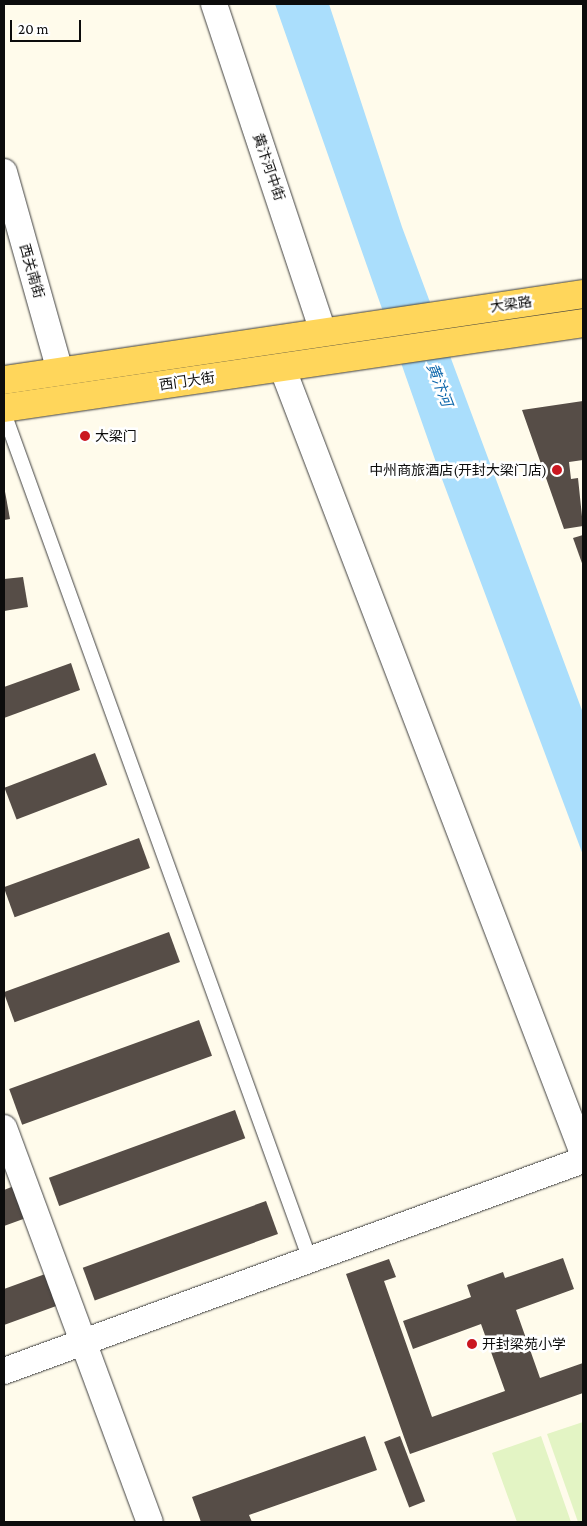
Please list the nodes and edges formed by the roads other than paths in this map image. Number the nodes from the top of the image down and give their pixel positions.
1 (214, 4) edge
2 (4, 172) edge
3 (583, 294) edge
4 (365, 324) joint
5 (583, 324) edge
6 (324, 331) junction
7 (282, 367) junction
8 (60, 371) junction
9 (4, 380) edge
10 (4, 408) edge
11 (4, 413) edge
12 (4, 1128) edge
13 (583, 1153) edge
14 (583, 1160) edge
15 (309, 1257) junction
16 (81, 1342) junction
17 (4, 1371) edge
18 (150, 1522) edge

1 - 6 street, 黄汴河中街
2 - 8 street, 西关南街
3 - 4 main road, 大梁路
4 - 6 main road, 西门大街
5 - 7 main road, 西门大街
6 - 8 main road, 西门大街
7 - 10 main road, 西门大街
7 - 13 street
8 - 9 main road, 西门大街
11 - 15 lane
12 - 16 street
14 - 15 street
15 - 16 street
16 - 17 street
16 - 18 street

